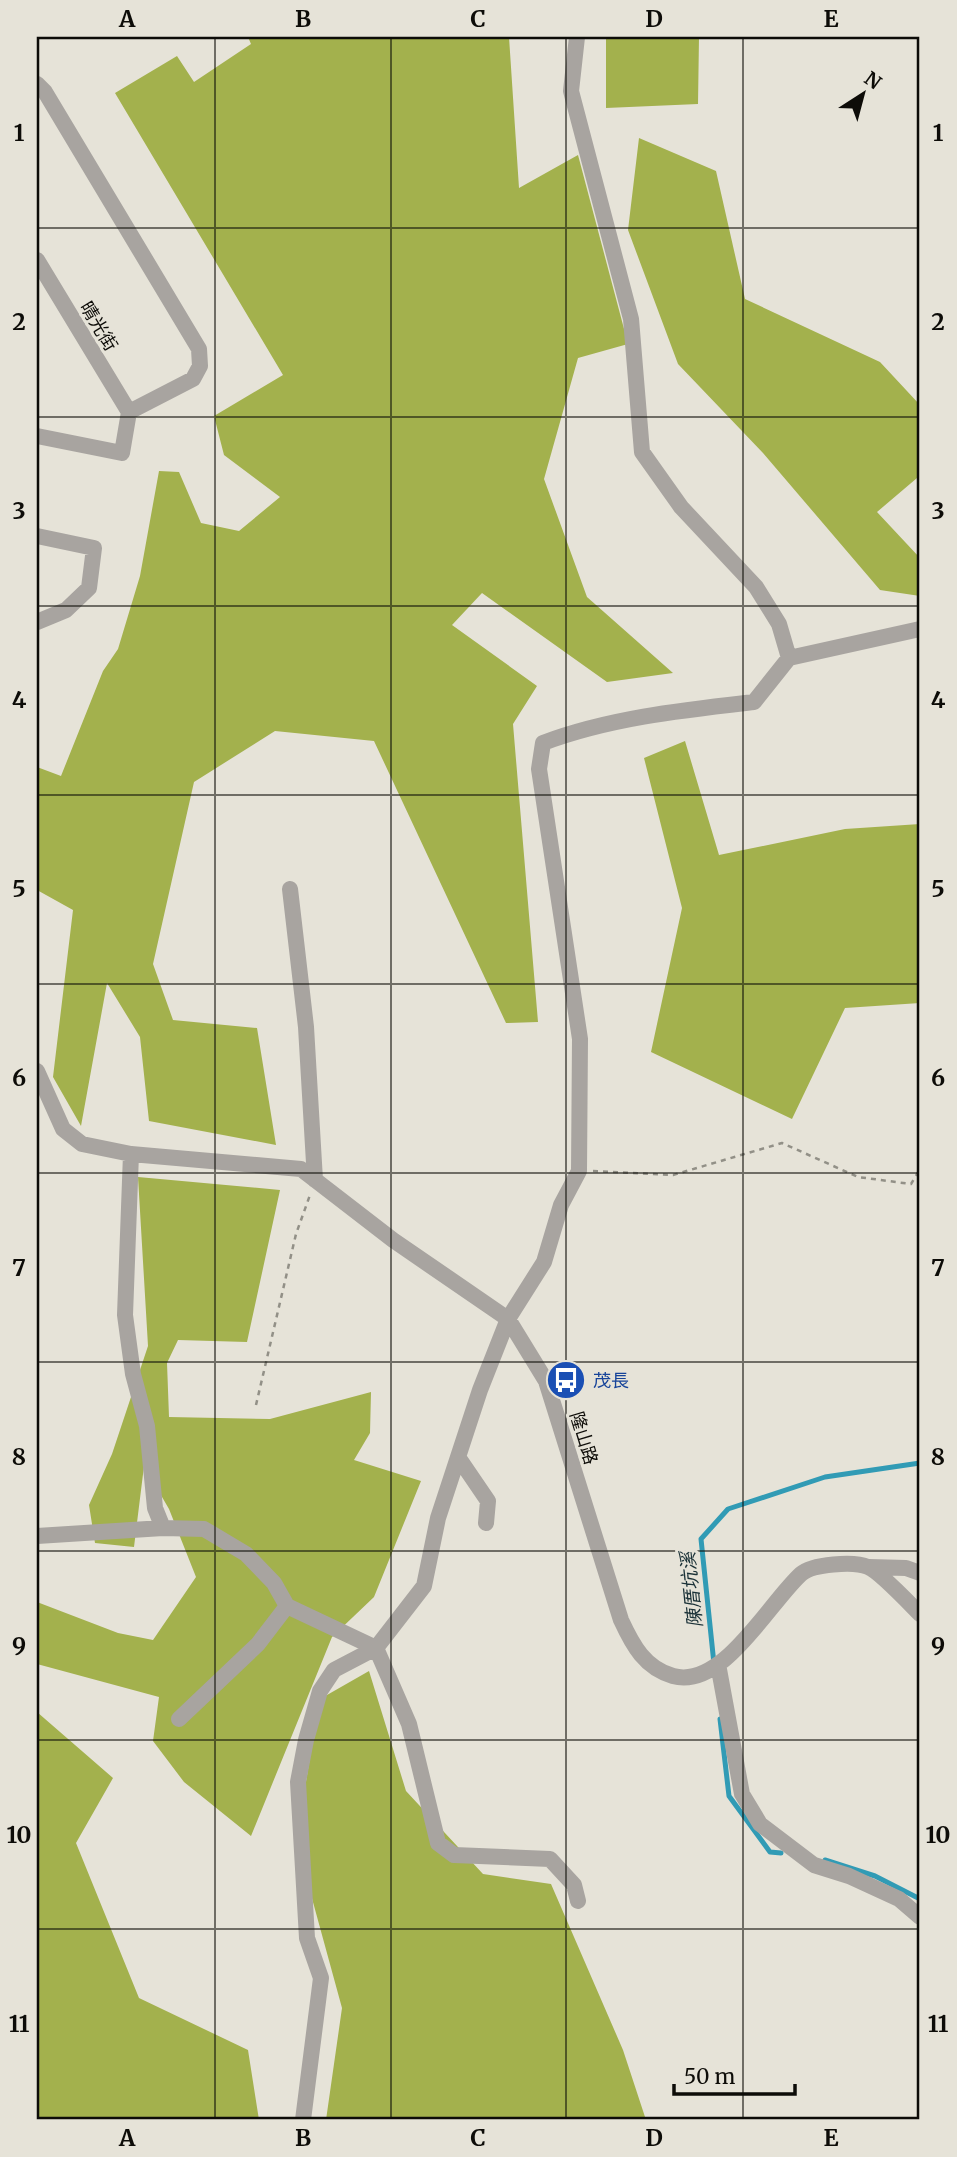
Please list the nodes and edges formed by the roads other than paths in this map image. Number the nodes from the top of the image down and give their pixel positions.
1 (577, 37) edge
2 (37, 84) edge
3 (37, 260) edge
4 (129, 412) junction
5 (37, 436) edge
6 (37, 537) edge
7 (37, 622) edge
8 (920, 629) edge
9 (789, 658) junction
10 (290, 889) dead end
11 (37, 1071) edge
12 (131, 1154) junction
13 (315, 1180) junction
14 (508, 1320) junction
15 (458, 1457) junction
16 (486, 1523) dead end
17 (163, 1528) junction
18 (37, 1536) edge
19 (869, 1567) junction
20 (920, 1573) edge
21 (287, 1606) junction
22 (920, 1614) edge
23 (376, 1648) junction
24 (716, 1666) junction
25 (180, 1719) dead end
26 (578, 1901) dead end
27 (920, 1917) edge
28 (303, 2120) edge

1 - 9 street
2 - 4 street
3 - 4 street, 晴光街
4 - 5 street
6 - 7 street
8 - 9 street
9 - 14 street
10 - 13 street
11 - 12 street, 隆山路
12 - 13 street, 隆山路
12 - 17 street
13 - 14 street, 隆山路
14 - 15 street
14 - 24 street, 隆山路
15 - 16 street
15 - 23 street
17 - 18 street
17 - 21 street
19 - 20 street
19 - 22 street
19 - 24 street
21 - 23 street
21 - 25 street
23 - 26 street
23 - 28 street
24 - 27 street

